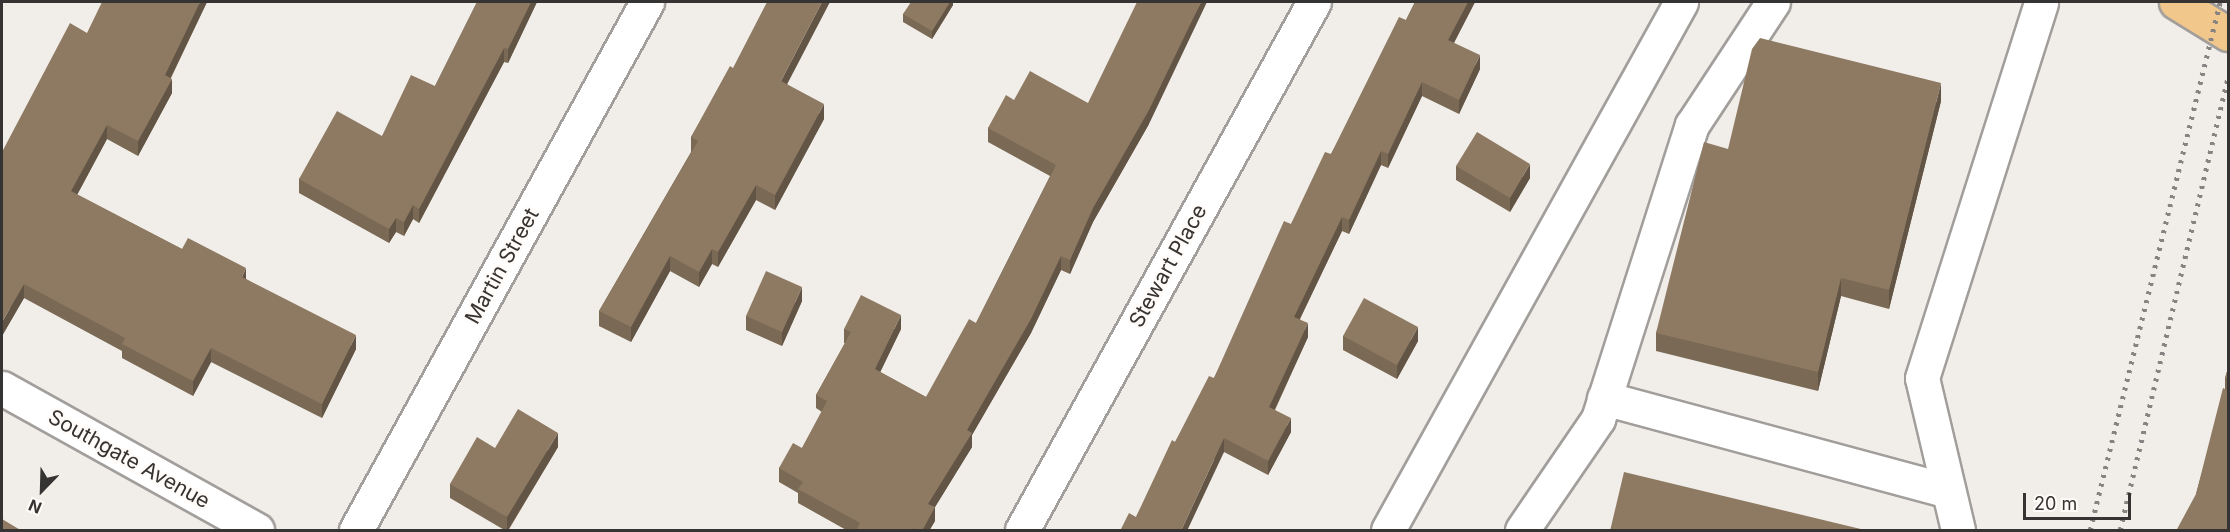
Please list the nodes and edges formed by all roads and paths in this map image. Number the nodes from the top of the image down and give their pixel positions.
1 (647, 2) edge
2 (1314, 2) edge
3 (1681, 2) edge
4 (1773, 2) edge
5 (2041, 2) edge
6 (2176, 2) edge
7 (2229, 34) edge
8 (2, 388) edge
9 (1604, 398) junction
10 (1946, 490) junction
11 (257, 531) edge
12 (356, 531) edge
13 (1022, 531) edge
14 (1388, 531) edge
15 (1522, 531) edge
16 (1958, 531) edge

1 - 12 street, Martin Street
2 - 13 street, Stewart Place
3 - 14 street
4 - 9 street
5 - 10 street
6 - 7 main road
8 - 11 street, Southgate Avenue
9 - 10 street
9 - 15 street
10 - 16 street

